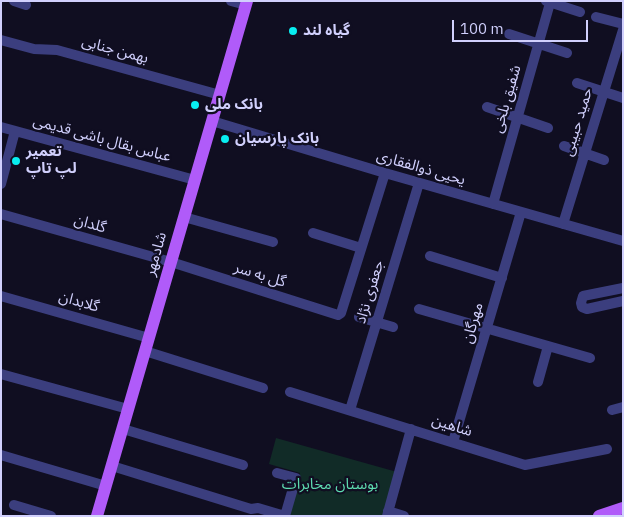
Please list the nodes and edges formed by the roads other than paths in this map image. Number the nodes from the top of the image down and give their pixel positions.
1 (14, 1) edge
2 (232, 1) edge
3 (548, 2) edge
4 (246, 3) edge
5 (26, 5) dead end
6 (580, 12) dead end
7 (596, 17) dead end
8 (623, 24) edge
9 (623, 30) edge
10 (509, 34) dead end
11 (1, 40) edge
12 (538, 44) junction
13 (567, 53) dead end
14 (577, 83) dead end
15 (604, 92) junction
16 (220, 94) junction
17 (623, 98) edge
18 (487, 107) dead end
19 (517, 118) junction
20 (212, 121) junction
21 (1, 127) edge
22 (548, 128) dead end
23 (16, 131) junction
24 (564, 146) dead end
25 (584, 154) junction
26 (604, 160) dead end
27 (385, 173) junction
28 (195, 180) junction
29 (419, 183) junction
30 (1, 184) edge
31 (493, 204) junction
32 (521, 212) junction
33 (1, 214) edge
34 (184, 217) junction
35 (563, 224) junction
36 (313, 232) dead end
37 (623, 241) edge
38 (273, 242) dead end
39 (361, 248) junction
40 (430, 256) dead end
41 (171, 262) junction
42 (502, 278) junction
43 (623, 288) edge
44 (1, 296) edge
45 (623, 302) edge
46 (419, 310) dead end
47 (359, 316) dead end
48 (377, 322) junction
49 (393, 327) dead end
50 (486, 328) junction
51 (149, 338) junction
52 (548, 346) junction
53 (145, 352) junction
54 (590, 358) dead end
55 (1, 374) edge
56 (538, 382) dead end
57 (263, 388) dead end
58 (290, 392) dead end
59 (128, 409) junction
60 (350, 410) junction
61 (122, 429) junction
62 (412, 429) junction
63 (453, 442) junction
64 (607, 449) dead end
65 (1, 455) edge
66 (243, 465) dead end
67 (112, 466) junction
68 (277, 473) dead end
69 (106, 486) junction
70 (14, 505) dead end
71 (620, 511) edge
72 (388, 513) edge
73 (51, 516) edge
74 (97, 516) edge
75 (285, 516) edge
76 (404, 516) edge
77 (599, 516) edge

1 - 5 street
2 - 4 street
3 - 6 street
3 - 12 street, شفیق بلخی
4 - 16 main road, شادمهر
7 - 8 street
9 - 15 street, حمید حبیبی
10 - 12 street
11 - 16 street, بهمن جنابی
12 - 13 street
12 - 19 street, شفیق بلخی
14 - 15 street
15 - 17 street
15 - 25 street, حمید حبیبی
16 - 20 main road, شادمهر
18 - 19 street
19 - 22 street
19 - 31 street, شفیق بلخی
20 - 27 street, یحیی ذوالفقاری
20 - 28 main road, شادمهر
21 - 23 street, عباس بقال باشی قدیمی
23 - 28 street, عباس بقال باشی قدیمی
23 - 30 street
24 - 25 street
25 - 26 street
25 - 35 street, حمید حبیبی
27 - 29 street, یحیی ذوالفقاری
27 - 39 street
28 - 34 main road, شادمهر
29 - 31 street, یحیی ذوالفقاری
29 - 48 street, جعفری نژاد
31 - 32 street, یحیی ذوالفقاری
32 - 35 street, یحیی ذوالفقاری
32 - 42 street, مهرگان
33 - 41 street, گلدان
34 - 38 street
34 - 41 main road, شادمهر
35 - 37 street, یحیی ذوالفقاری
36 - 39 street
39 - 41 street, گل به سر
40 - 42 street
41 - 51 main road, شادمهر
42 - 50 street, مهرگان
43 - 45 street
44 - 51 street, گلابدان
46 - 50 street
47 - 48 street
48 - 49 street
48 - 60 street, جعفری نژاد
50 - 52 street
50 - 63 street, مهرگان
51 - 53 main road, شادمهر
52 - 54 street
52 - 56 street
53 - 57 street
53 - 59 main road, شادمهر
55 - 59 street
58 - 60 street, شاهین
59 - 61 main road, شادمهر
60 - 62 street, شاهین
61 - 66 street
61 - 67 main road, شادمهر
62 - 63 street, شاهین
62 - 72 street
63 - 64 street, شاهین
65 - 69 street
67 - 69 main road, شادمهر
67 - 75 street
68 - 75 street
69 - 74 main road, شادمهر
70 - 73 street
71 - 77 main road
72 - 76 street

